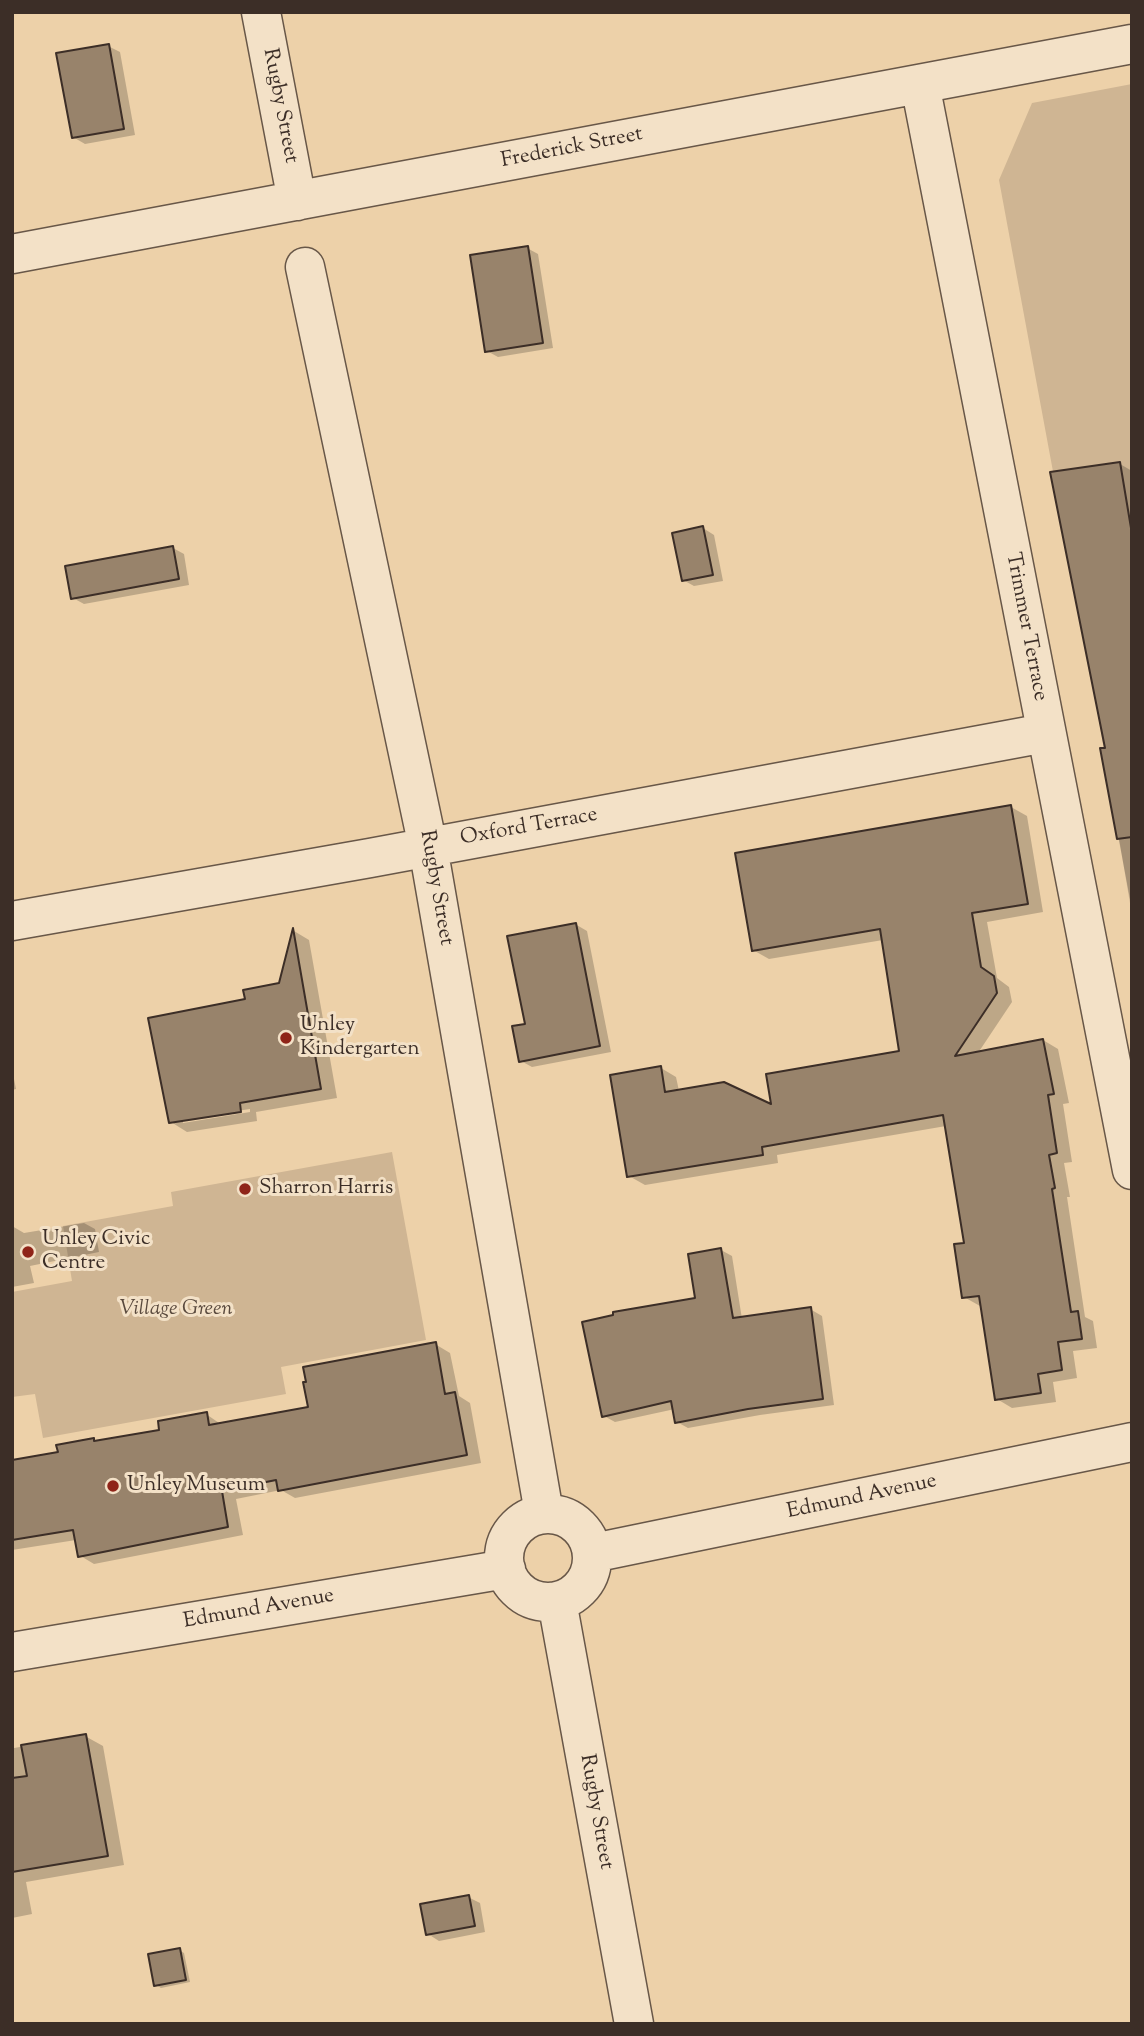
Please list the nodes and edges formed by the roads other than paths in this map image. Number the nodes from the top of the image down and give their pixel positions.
1 (261, 12) edge
2 (1132, 44) edge
3 (920, 84) junction
4 (297, 201) junction
5 (12, 254) edge
6 (305, 267) dead end
7 (1045, 733) junction
8 (428, 847) junction
9 (12, 921) edge
10 (1132, 1170) edge
11 (1132, 1442) edge
12 (544, 1513) junction
13 (593, 1553) junction
14 (506, 1569) junction
15 (557, 1601) junction
16 (12, 1652) edge
17 (634, 2024) edge

1 - 4 street, Rugby Street
2 - 3 street, Frederick Street
3 - 4 street, Frederick Street
3 - 7 street, Trimmer Terrace
4 - 5 street, Frederick Street
6 - 8 street, Rugby Street
7 - 8 street, Oxford Terrace
7 - 10 street, Trimmer Terrace
8 - 9 street, Oxford Terrace
8 - 12 street, Rugby Street
11 - 13 street, Edmund Avenue
12 - 13 street
12 - 14 street
13 - 15 street
14 - 15 street
14 - 16 street, Edmund Avenue
15 - 17 street, Rugby Street

